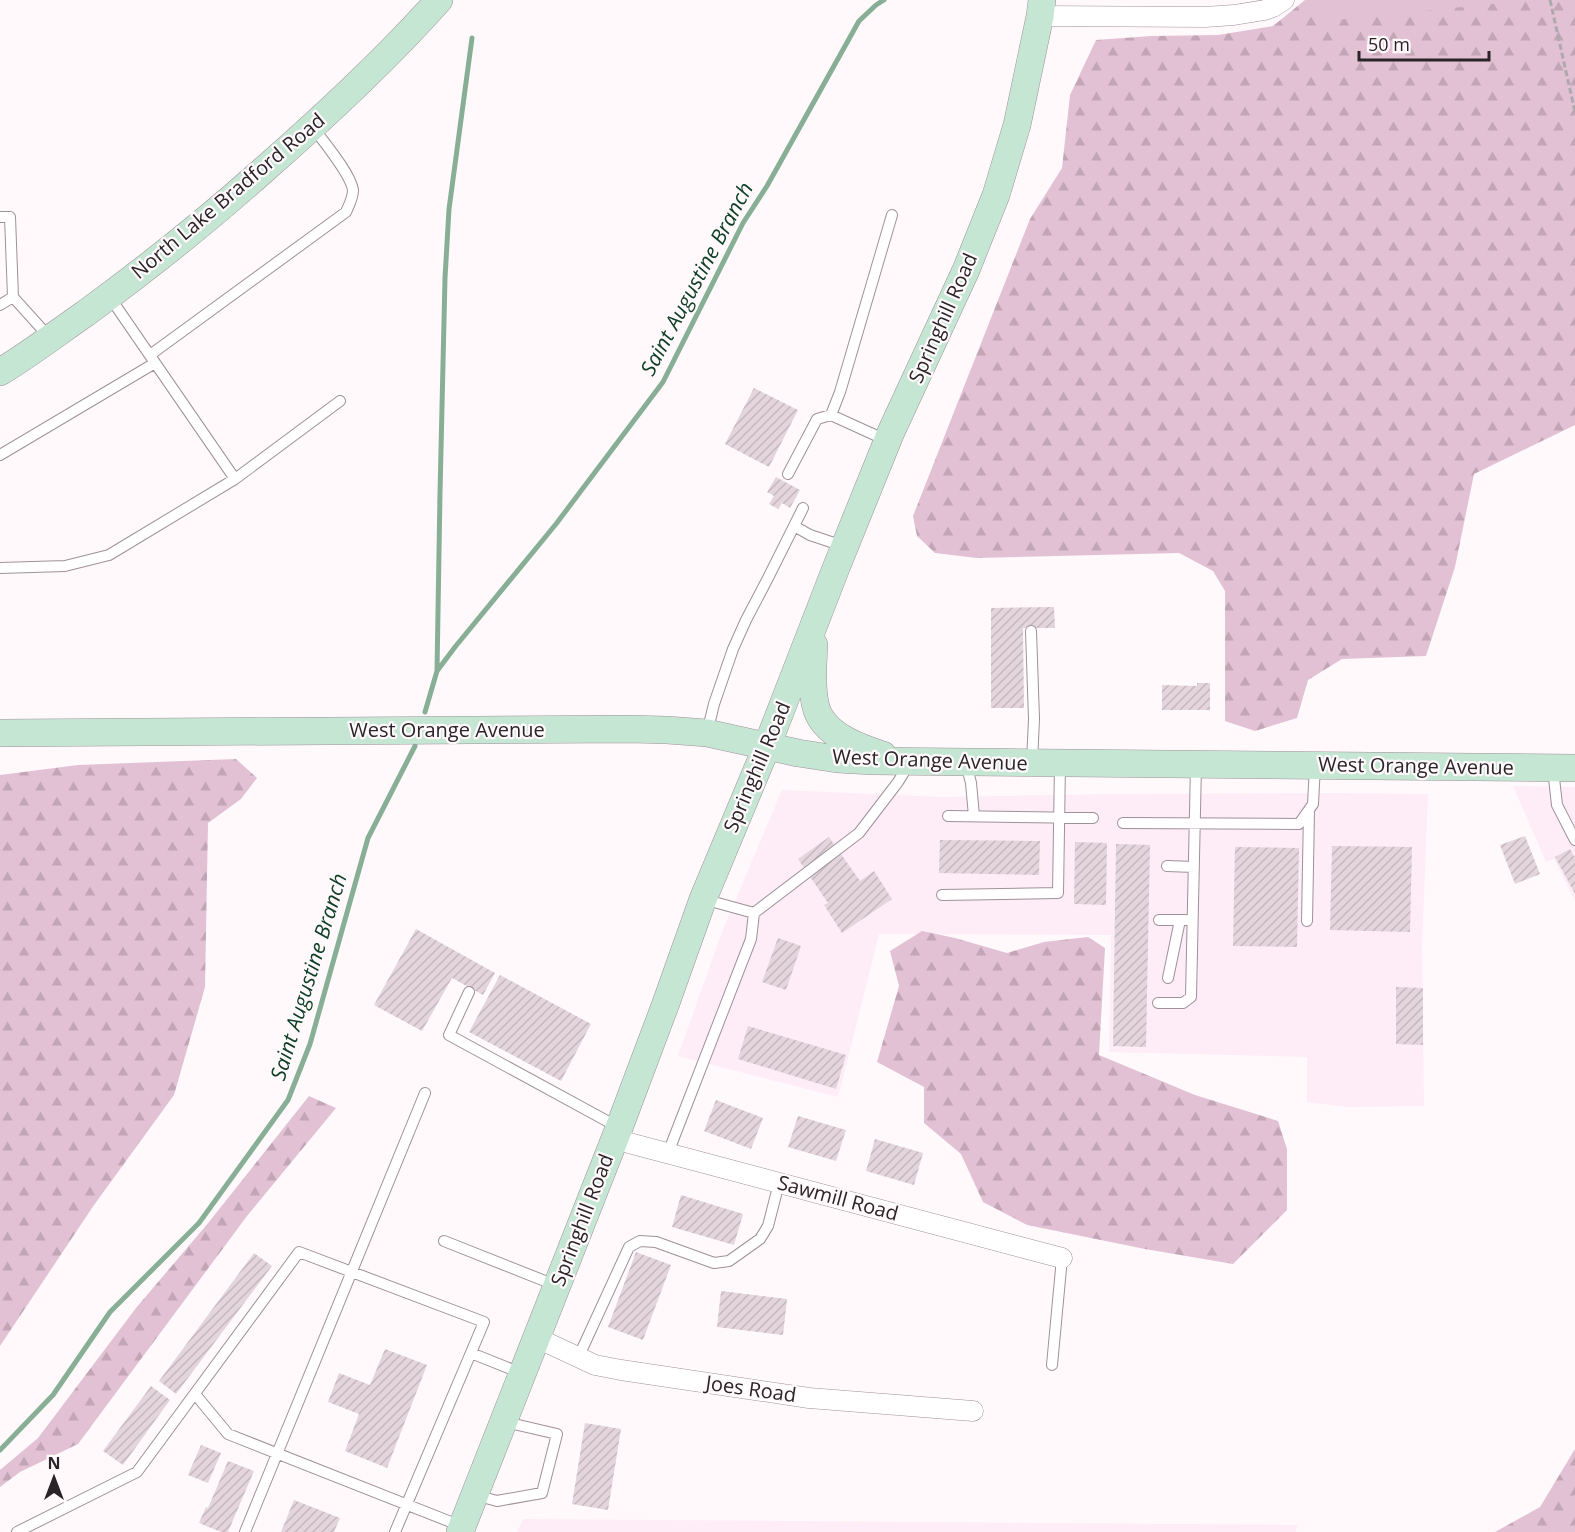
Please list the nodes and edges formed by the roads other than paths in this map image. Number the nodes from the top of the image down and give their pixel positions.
1 (439, 0) edge
2 (1284, 0) edge
3 (1041, 8) edge
4 (312, 126) junction
5 (892, 215) dead end
6 (0, 217) edge
7 (109, 296) junction
8 (13, 297) junction
9 (0, 305) edge
10 (50, 338) junction
11 (153, 359) junction
12 (0, 372) edge
13 (340, 401) dead end
14 (831, 414) junction
15 (888, 441) junction
16 (0, 455) edge
17 (788, 474) dead end
18 (235, 479) junction
19 (803, 508) dead end
20 (794, 526) junction
21 (845, 546) junction
22 (0, 568) edge
23 (816, 622) junction
24 (1031, 631) dead end
25 (0, 733) edge
26 (707, 733) junction
27 (767, 746) junction
28 (911, 762) junction
29 (966, 762) junction
30 (1032, 763) junction
31 (1060, 763) junction
32 (1196, 764) junction
33 (1315, 765) junction
34 (1564, 768) edge
35 (1309, 810) junction
36 (948, 816) dead end
37 (974, 816) junction
38 (1059, 817) junction
39 (1093, 818) dead end
40 (1123, 823) dead end
41 (1195, 824) junction
42 (1575, 840) edge
43 (1167, 866) dead end
44 (1194, 867) junction
45 (942, 895) dead end
46 (703, 899) junction
47 (754, 913) junction
48 (1159, 920) dead end
49 (1180, 920) junction
50 (1193, 920) junction
51 (1307, 921) dead end
52 (1168, 978) dead end
53 (469, 992) dead end
54 (1158, 1003) dead end
55 (425, 1093) dead end
56 (617, 1133) junction
57 (668, 1153) junction
58 (779, 1183) junction
59 (444, 1240) dead end
60 (1062, 1258) joint
61 (352, 1272) junction
62 (557, 1286) junction
63 (537, 1338) junction
64 (471, 1353) junction
65 (578, 1358) junction
66 (1052, 1365) dead end
67 (523, 1374) junction
68 (195, 1394) junction
69 (973, 1411) dead end
70 (504, 1422) junction
71 (277, 1453) junction
72 (475, 1495) junction
73 (406, 1505) junction
74 (461, 1529) edge
75 (17, 1532) edge
76 (245, 1532) edge
77 (395, 1532) edge

1 - 4 main road, North Lake Bradford Road
2 - 3 street
3 - 15 main road, Springhill Road
4 - 7 main road, North Lake Bradford Road
4 - 11 lane
5 - 14 lane
6 - 8 lane
7 - 10 main road, North Lake Bradford Road
7 - 11 lane
8 - 9 lane
8 - 10 lane
10 - 12 main road, North Lake Bradford Road
11 - 16 lane
11 - 18 lane
13 - 18 lane
14 - 15 lane
14 - 17 lane
15 - 21 main road, Springhill Road
18 - 22 lane
19 - 20 lane
20 - 21 lane
20 - 26 lane
21 - 23 main road, Springhill Road
23 - 27 main road, Springhill Road
23 - 28 main road
24 - 30 lane
25 - 26 main road, West Orange Avenue
26 - 27 main road, West Orange Avenue
27 - 28 main road, West Orange Avenue
27 - 46 main road, Springhill Road
28 - 29 main road, West Orange Avenue
28 - 47 lane
29 - 30 main road, West Orange Avenue
29 - 37 lane
30 - 31 main road, West Orange Avenue
31 - 32 main road, West Orange Avenue
31 - 38 lane
32 - 33 main road, West Orange Avenue
32 - 41 lane
33 - 34 main road, West Orange Avenue
33 - 35 lane
34 - 42 lane
35 - 41 lane
35 - 51 lane
36 - 37 lane
37 - 38 lane
38 - 39 lane
38 - 45 lane
40 - 41 lane
41 - 44 lane
43 - 44 lane
44 - 50 lane
46 - 47 lane
46 - 56 main road, Springhill Road
47 - 57 lane
48 - 49 lane
49 - 50 lane
49 - 52 lane
50 - 54 lane
53 - 56 lane
55 - 61 lane
56 - 57 street, Sawmill Road
56 - 62 main road, Springhill Road
57 - 58 street, Sawmill Road
58 - 60 street, Sawmill Road
58 - 65 lane
59 - 62 lane
60 - 66 lane
61 - 64 lane
61 - 68 lane
61 - 71 lane
62 - 63 main road, Springhill Road
63 - 65 street, Joes Road
63 - 67 main road, Springhill Road
64 - 67 lane
64 - 73 lane
65 - 69 street, Joes Road
67 - 70 main road, Springhill Road
68 - 71 lane
68 - 75 lane
70 - 72 main road, Springhill Road
70 - 72 lane
71 - 73 lane
71 - 76 lane
72 - 74 main road, Springhill Road
73 - 74 lane
73 - 77 lane

